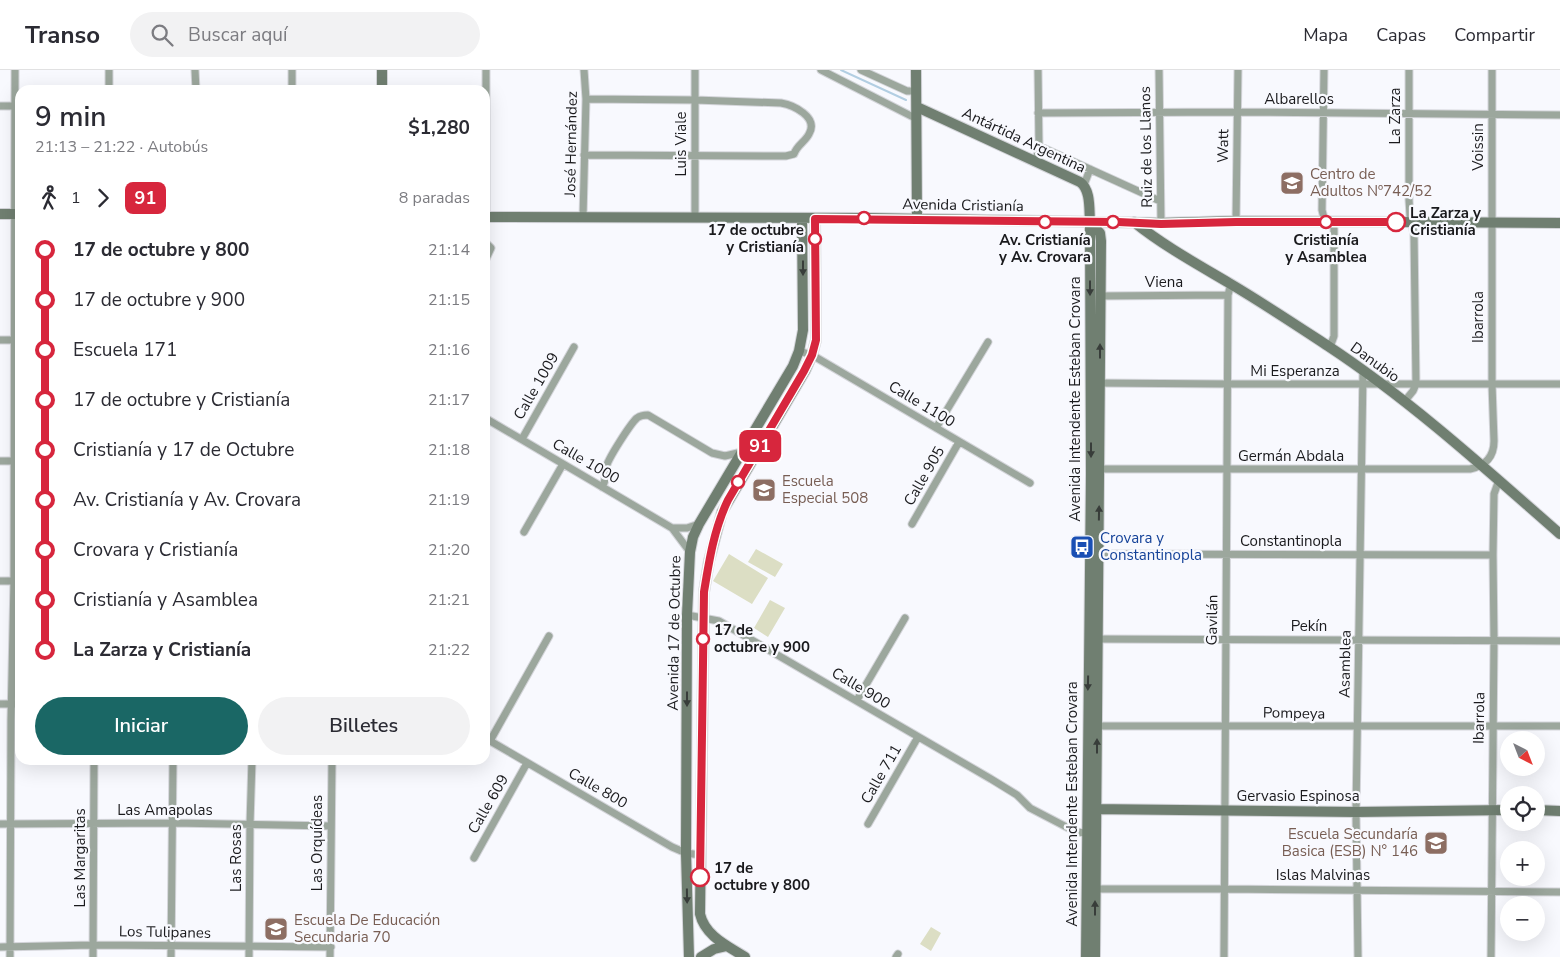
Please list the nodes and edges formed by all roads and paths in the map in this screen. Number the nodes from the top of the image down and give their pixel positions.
1 (14, 70) edge
2 (108, 70) edge
3 (195, 70) edge
4 (292, 70) edge
5 (382, 70) edge
6 (486, 70) edge
7 (584, 70) edge
8 (695, 70) edge
9 (821, 70) edge
10 (861, 70) edge
11 (916, 70) edge
12 (1038, 70) edge
13 (1159, 70) edge
14 (1238, 70) edge
15 (1324, 70) edge
16 (1409, 70) edge
17 (1492, 70) edge
18 (108, 85) edge
19 (196, 85) edge
20 (292, 85) edge
21 (382, 85) edge
22 (486, 85) edge
23 (916, 92) junction
24 (586, 99) junction
25 (695, 100) junction
26 (0, 106) edge
27 (14, 106) junction
28 (917, 107) junction
29 (1159, 112) junction
30 (1237, 112) junction
31 (1324, 112) junction
32 (1038, 113) junction
33 (1408, 114) junction
34 (1492, 114) junction
35 (1560, 115) edge
36 (917, 119) junction
37 (15, 142) edge
38 (1039, 146) junction
39 (584, 155) junction
40 (694, 155) junction
41 (1036, 161) junction
42 (1090, 169) junction
43 (1084, 185) junction
44 (1160, 201) junction
45 (0, 214) edge
46 (15, 214) edge
47 (490, 217) edge
48 (584, 218) junction
49 (695, 218) junction
50 (802, 219) junction
51 (815, 219) junction
52 (917, 220) junction
53 (1090, 222) junction
54 (1134, 222) junction
55 (1236, 222) junction
56 (1330, 222) junction
57 (1158, 223) junction
58 (1412, 223) junction
59 (1560, 223) edge
60 (1492, 224) junction
61 (1155, 239) junction
62 (1231, 284) junction
63 (1100, 296) junction
64 (1228, 296) junction
65 (0, 340) edge
66 (15, 340) edge
67 (988, 342) dead end
68 (574, 347) dead end
69 (1330, 347) junction
70 (799, 351) junction
71 (812, 355) junction
72 (1363, 372) junction
73 (1096, 383) junction
74 (1228, 384) junction
75 (1380, 384) junction
76 (1416, 384) junction
77 (1492, 384) junction
78 (1560, 384) edge
79 (1362, 385) junction
80 (1404, 402) junction
81 (490, 421) edge
82 (936, 428) junction
83 (522, 439) junction
84 (959, 442) junction
85 (742, 452) junction
86 (0, 461) edge
87 (15, 461) edge
88 (563, 464) junction
89 (1482, 465) junction
90 (1096, 469) junction
91 (1362, 469) junction
92 (1228, 470) junction
93 (1499, 480) junction
94 (1030, 483) dead end
95 (602, 487) junction
96 (710, 506) junction
97 (722, 512) junction
98 (699, 524) junction
99 (912, 524) dead end
100 (672, 528) junction
101 (524, 532) dead end
102 (1560, 534) edge
103 (690, 552) junction
104 (1094, 554) junction
105 (1227, 555) junction
106 (1361, 556) junction
107 (1493, 556) junction
108 (0, 581) edge
109 (15, 581) edge
110 (687, 615) junction
111 (704, 617) junction
112 (905, 618) dead end
113 (15, 622) edge
114 (549, 636) dead end
115 (1360, 639) junction
116 (1093, 640) junction
117 (1226, 640) junction
118 (1494, 640) junction
119 (1560, 641) edge
120 (857, 700) junction
121 (0, 704) edge
122 (11, 704) junction
123 (15, 704) edge
124 (1092, 726) junction
125 (1225, 726) junction
126 (1493, 726) junction
127 (1560, 726) edge
128 (1358, 727) junction
129 (490, 736) edge
130 (918, 737) junction
131 (490, 740) edge
132 (527, 763) junction
133 (94, 765) edge
134 (173, 765) edge
135 (252, 765) edge
136 (332, 765) edge
137 (1092, 810) junction
138 (1224, 810) junction
139 (1492, 810) junction
140 (1500, 810) edge
141 (1545, 810) edge
142 (1560, 811) edge
143 (1356, 812) junction
144 (173, 823) junction
145 (0, 824) edge
146 (10, 824) junction
147 (94, 824) junction
148 (250, 824) junction
149 (868, 824) dead end
150 (331, 826) junction
151 (1086, 833) junction
152 (686, 853) junction
153 (700, 855) junction
154 (474, 858) dead end
155 (1225, 888) junction
156 (1091, 889) junction
157 (1358, 889) junction
158 (1492, 890) junction
159 (1560, 892) edge
160 (93, 945) junction
161 (171, 945) junction
162 (727, 946) junction
163 (0, 947) edge
164 (10, 947) junction
165 (249, 947) junction
166 (330, 947) junction
167 (10, 957) edge
168 (93, 957) edge
169 (171, 957) edge
170 (249, 957) edge
171 (330, 957) edge
172 (688, 957) edge
173 (701, 957) edge
174 (745, 957) edge
175 (1086, 957) edge
176 (1095, 957) edge
177 (1224, 957) edge
178 (1358, 957) edge
179 (1491, 957) edge

1 - 27 street
2 - 18 street
3 - 19 street
4 - 20 street
5 - 21 main road
6 - 22 street
7 - 24 street, José Hernández
8 - 25 street, Luis Viale
9 - 36 street
10 - 23 street
11 - 23 main road
12 - 32 street
13 - 29 street, Ruiz de los Llanos
14 - 30 street, Watt
15 - 31 street
16 - 33 street, La Zarza
17 - 34 street, Voissin
23 - 28 main road
24 - 25 street
24 - 39 street, José Hernández
25 - 40 street, Luis Viale
25 - 40 street
26 - 27 street
27 - 37 street
28 - 36 main road
28 - 41 main road, Antártida Argentina
29 - 30 street, Albarellos
29 - 32 street, Albarellos
29 - 44 street, Ruiz de los Llanos
30 - 31 street, Albarellos
30 - 55 street, Watt
31 - 33 street, Albarellos
31 - 56 street
32 - 38 street
33 - 34 street, Albarellos
33 - 58 street, La Zarza
34 - 35 street, Albarellos
34 - 60 street, Voissin
36 - 52 main road
38 - 41 street
38 - 42 street
39 - 40 street
39 - 48 street, José Hernández
40 - 49 street, Luis Viale
41 - 43 main road, Antártida Argentina
42 - 43 street
42 - 44 street
43 - 53 main road, Antártida Argentina
44 - 57 street, Ruiz de los Llanos
45 - 46 main road
47 - 48 main road, Avenida Cristianía
48 - 49 main road, Avenida Cristianía
49 - 50 main road, Avenida Cristianía
50 - 51 main road, Avenida Cristianía
50 -> 70 main road, Avenida 17 de Octubre
51 - 52 main road, Avenida Cristianía
51 - 71 main road, Avenida 17 de Octubre
52 - 53 main road, Avenida Cristianía
53 - 54 main road, Avenida Cristianía
53 - 63 main road, Avenida Intendente Esteban Crovara
53 -> 73 main road, Avenida Intendente Esteban Crovara
54 - 57 main road, Avenida Cristianía
54 - 61 main road, Danubio
55 - 56 main road, Avenida Cristianía
55 - 57 main road, Avenida Cristianía
56 - 58 main road, Avenida Cristianía
56 - 69 street
57 - 61 main road
58 - 60 main road, Avenida Cristianía
58 - 76 street
59 - 60 main road, Avenida Cristianía
60 - 77 street, Ibarrola
61 - 62 main road, Danubio
62 - 64 street, Gavilán
62 - 69 main road, Danubio
63 - 64 street, Viena
73 -> 63 main road, Avenida Intendente Esteban Crovara
64 - 74 street, Gavilán
65 - 66 street
67 - 82 street
68 - 83 street, Calle 1009
69 - 72 main road, Danubio
70 - 71 street, Calle 1100
70 - 85 main road, Avenida 17 de Octubre
71 - 82 street, Calle 1100
71 - 97 main road, Avenida 17 de Octubre
72 - 75 main road, Danubio
72 - 79 street, Asamblea
73 - 74 street, Mi Esperanza
73 - 90 main road, Avenida Intendente Esteban Crovara
74 - 79 street, Mi Esperanza
74 - 92 street, Gavilán
75 - 76 street, Mi Esperanza
75 - 79 street, Mi Esperanza
75 - 80 main road, Danubio
76 - 77 street, Mi Esperanza
76 - 80 street
77 - 78 street, Mi Esperanza
77 - 89 street, Ibarrola
79 - 91 street, Asamblea
80 - 89 main road, Danubio
81 - 83 street, Calle 1000
82 - 84 street, Calle 1100
83 - 88 street, Calle 1000
84 - 94 street, Calle 1100
84 - 99 street, Calle 905
85 - 95 street
85 - 96 main road, Avenida 17 de Octubre
86 - 87 street
88 - 95 street, Calle 1000
88 - 101 street
89 - 91 street, Germán Abdala
89 - 93 main road, Danubio
90 - 92 street, Germán Abdala
90 - 104 main road, Avenida Intendente Esteban Crovara
91 - 92 street, Germán Abdala
91 - 106 street, Asamblea
92 - 105 street, Gavilán
93 - 102 main road, Danubio
93 - 107 street, Ibarrola
95 - 100 street, Calle 1000
96 - 97 street
96 - 98 main road, Avenida 17 de Octubre
97 - 111 main road, Avenida 17 de Octubre
98 - 100 street
98 - 103 main road, Avenida 17 de Octubre
100 - 103 street, Calle 1000
103 - 110 main road, Avenida 17 de Octubre
104 - 105 street, Constantinopla
104 - 116 main road, Avenida Intendente Esteban Crovara
105 - 106 street, Constantinopla
105 - 117 street, Gavilán
106 - 107 street, Constantinopla
106 - 115 street, Asamblea
107 - 118 street, Ibarrola
108 - 109 street
110 - 111 street, Calle 900
110 -> 152 main road, Avenida 17 de Octubre
111 - 120 street, Calle 900
111 - 153 main road, Avenida 17 de Octubre
112 - 120 street
113 - 122 street
114 - 129 street
115 - 117 street, Pekín
115 - 118 street, Pekín
115 - 128 street, Asamblea
116 - 117 street, Pekín
116 - 124 main road, Avenida Intendente Esteban Crovara
117 - 125 street, Gavilán
118 - 119 street, Pekín
118 - 126 street, Ibarrola
120 - 130 street, Calle 900
121 - 122 street
122 - 123 street
122 - 146 street
124 - 125 street, Pompeya
124 - 137 main road, Avenida Intendente Esteban Crovara
125 - 128 street, Pompeya
125 - 138 street, Gavilán
126 - 127 street, Pompeya
126 - 128 street, Pompeya
126 - 139 street, Ibarrola
128 - 143 street, Asamblea
130 - 149 street, Calle 711
130 - 151 street, Calle 900
131 - 132 street, Calle 800
132 - 152 street, Calle 800
132 - 154 street, Calle 609
133 - 147 street, Las Margaritas
134 - 144 street
135 - 148 street, Las Rosas
136 - 150 street, Las Orquídeas
137 - 138 main road, Gervasio Espinosa
137 - 151 main road, Avenida Intendente Esteban Crovara
137 - 156 main road, Avenida Intendente Esteban Crovara
138 - 143 main road, Gervasio Espinosa
138 - 155 street, Gavilán
139 - 140 main road, Gervasio Espinosa
139 - 143 main road, Gervasio Espinosa
139 - 158 street, Ibarrola
141 - 142 main road
143 - 157 street, Asamblea
144 - 147 street, Las Amapolas
144 - 148 street, Las Amapolas
144 - 161 street
145 - 146 street, Las Amapolas
146 - 147 street, Las Amapolas
146 - 164 street
147 - 160 street, Las Margaritas
148 - 150 street, Las Amapolas
148 - 165 street, Las Rosas
150 - 166 street, Las Orquídeas
151 - 156 main road, Avenida Intendente Esteban Crovara
152 - 153 street, Calle 800
152 -> 172 main road, Avenida 17 de Octubre
153 - 162 main road, Avenida 17 de Octubre
155 - 156 street, Islas Malvinas
155 - 157 street, Islas Malvinas
155 - 177 street, Gavilán
156 - 175 main road, Avenida Intendente Esteban Crovara
176 -> 156 main road, Avenida Intendente Esteban Crovara
157 - 158 street, Islas Malvinas
157 - 178 street, Asamblea
158 - 159 street, Islas Malvinas
158 - 179 street, Ibarrola
160 - 161 street, Los Tulipanes
160 - 164 street, Los Tulipanes
160 - 168 street, Las Margaritas
161 - 165 street, Los Tulipanes
161 - 169 street
162 - 173 main road
162 - 174 main road, Avenida 17 de Octubre
163 - 164 street, Los Tulipanes
164 - 167 street
165 - 166 street, Los Tulipanes
165 - 170 street, Las Rosas
166 - 171 street, Las Orquídeas

